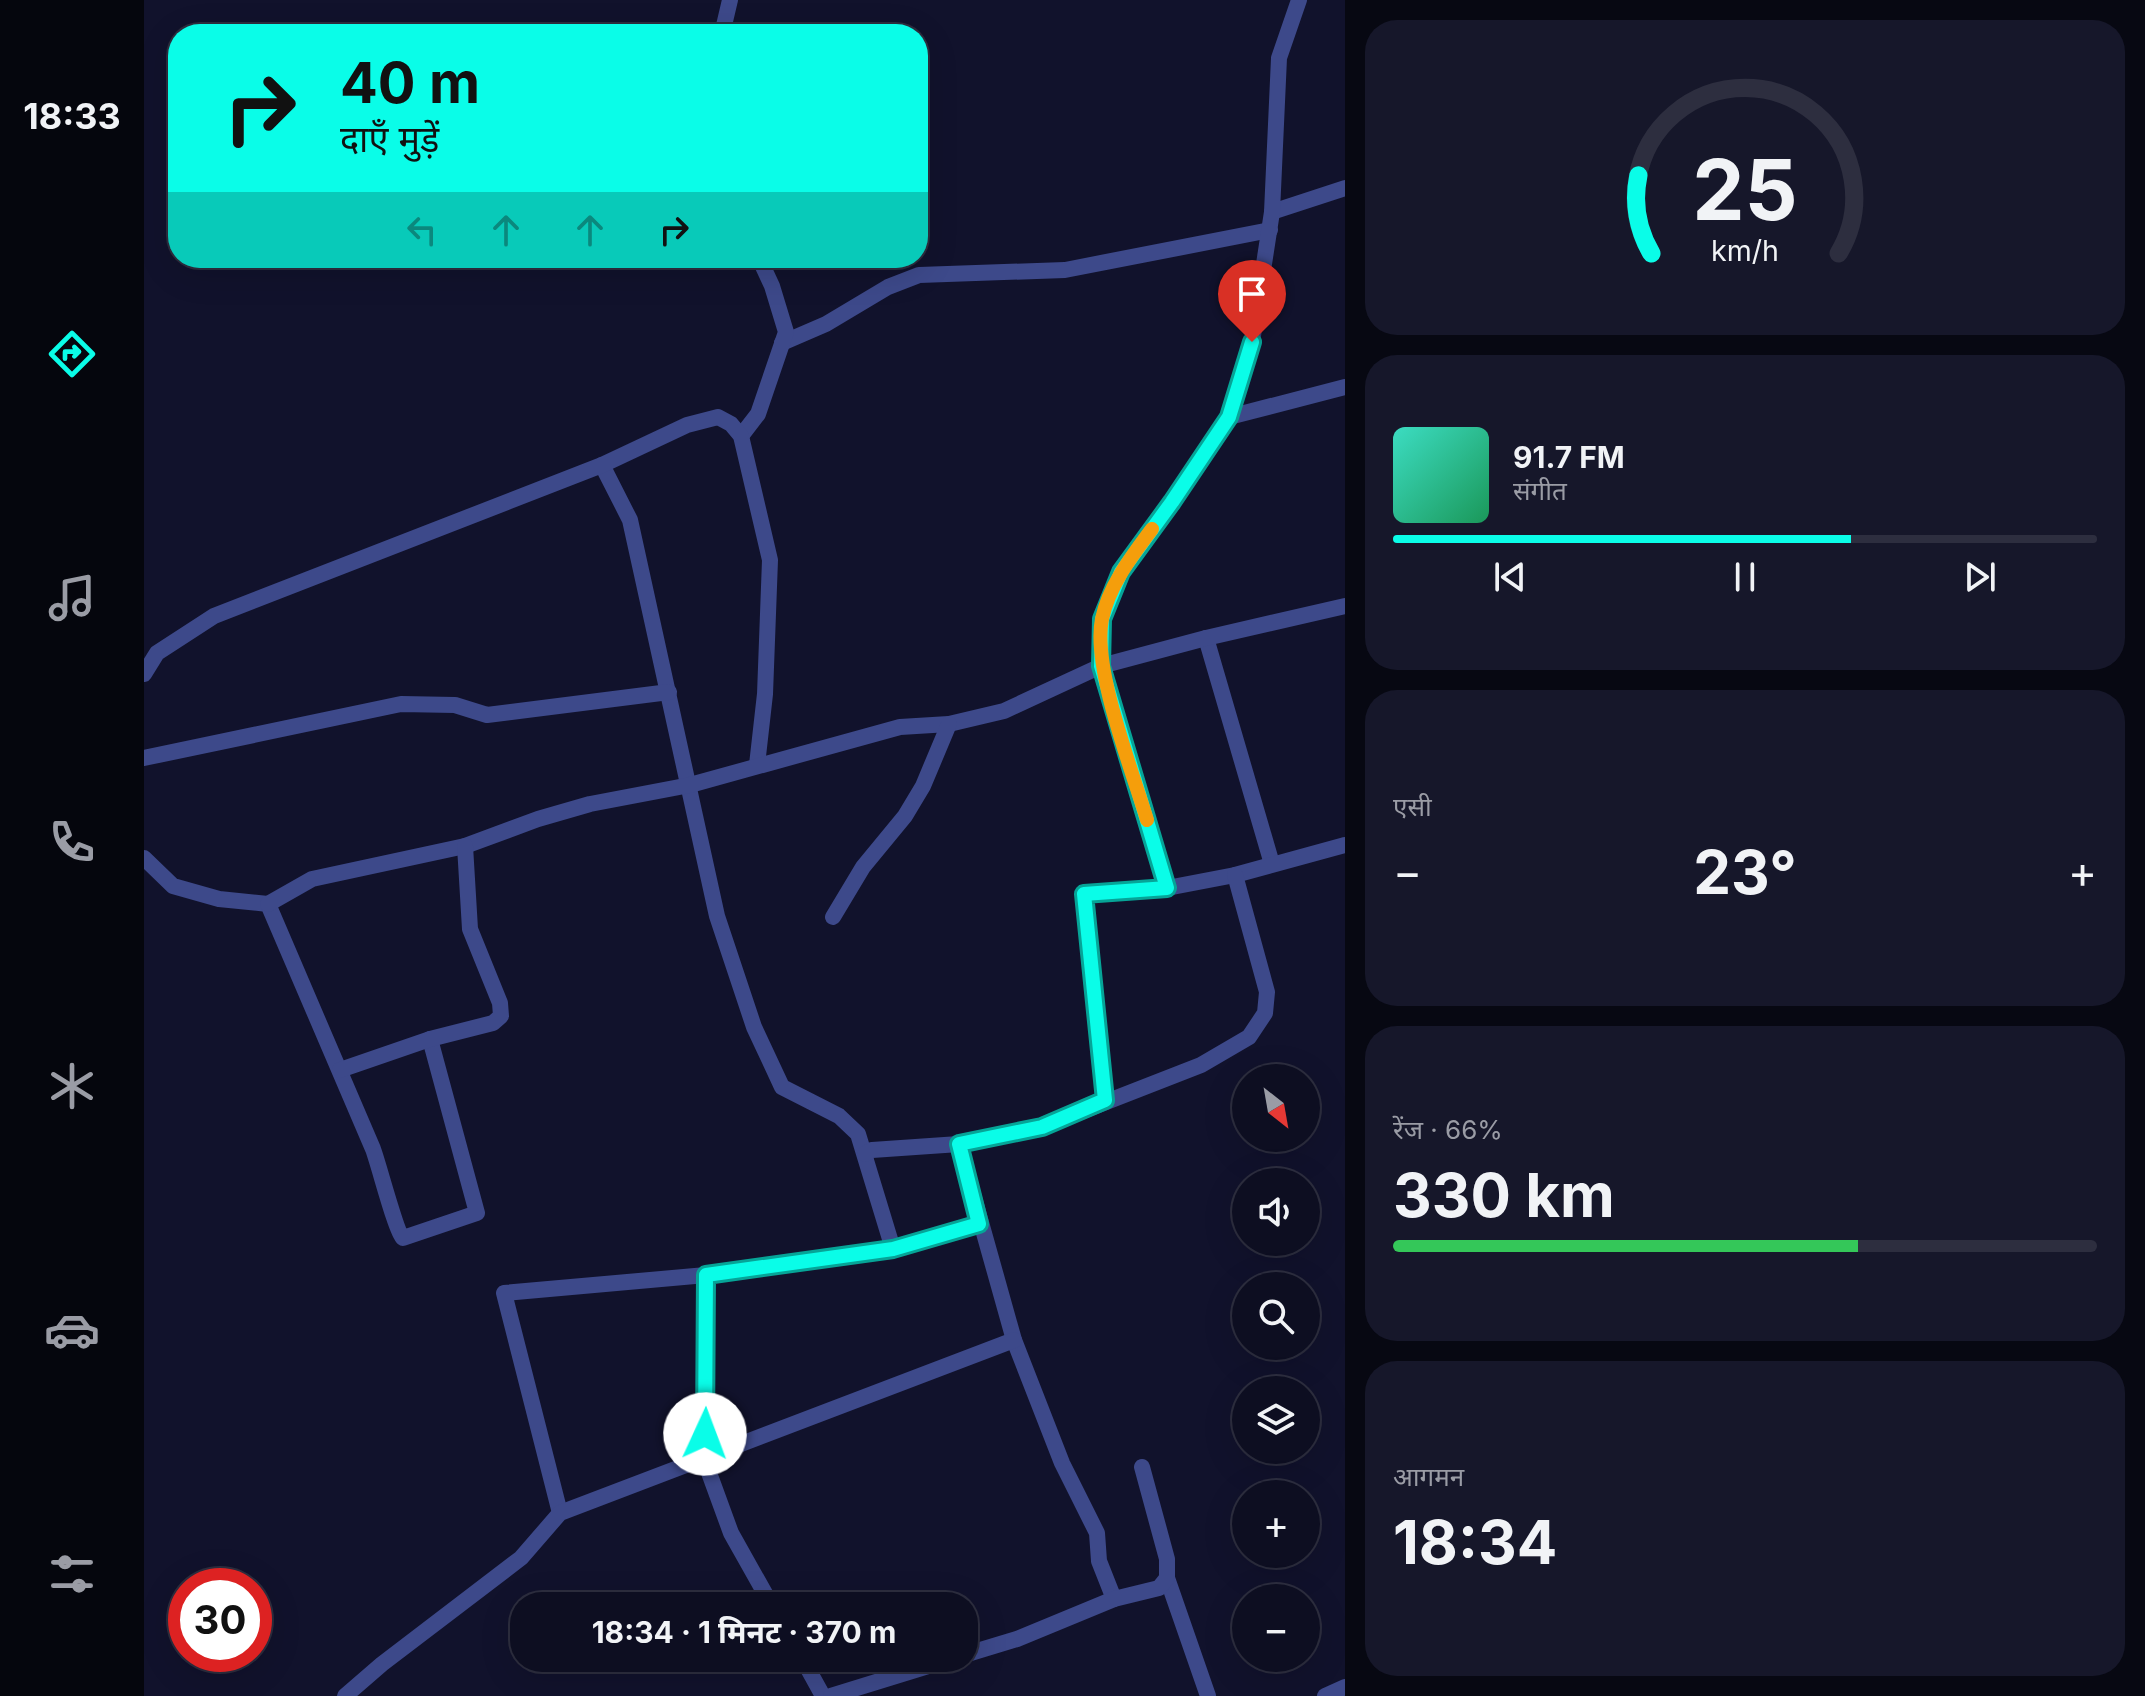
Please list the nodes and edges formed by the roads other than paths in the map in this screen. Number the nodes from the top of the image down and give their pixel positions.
1 (730, 0) edge
2 (1299, 0) edge
3 (724, 24) edge
4 (1345, 188) edge
5 (1272, 212) junction
6 (1270, 230) junction
7 (764, 268) edge
8 (782, 343) junction
9 (1345, 387) edge
10 (1229, 417) junction
11 (741, 436) junction
12 (602, 465) junction
13 (1345, 606) edge
14 (1206, 638) junction
15 (1101, 666) junction
16 (144, 674) edge
17 (669, 692) junction
18 (949, 724) junction
19 (144, 758) edge
20 (757, 765) junction
21 (690, 785) junction
22 (1345, 845) edge
23 (465, 846) junction
24 (144, 858) edge
25 (1272, 864) junction
26 (1235, 875) junction
27 (1167, 888) junction
28 (268, 904) junction
29 (833, 917) dead end
30 (430, 1039) junction
31 (340, 1070) junction
32 (1105, 1100) junction
33 (959, 1144) junction
34 (865, 1154) junction
35 (979, 1224) junction
36 (893, 1249) junction
37 (706, 1275) junction
38 (1014, 1340) junction
39 (704, 1459) junction
40 (1142, 1467) dead end
41 (560, 1513) junction
42 (1167, 1578) junction
43 (764, 1592) edge
44 (1114, 1599) junction
45 (978, 1651) edge
46 (810, 1672) edge
47 (909, 1672) edge
48 (1345, 1687) edge
49 (345, 1696) edge
50 (823, 1696) edge
51 (831, 1696) edge
52 (1208, 1696) edge
53 (1325, 1696) edge

1 - 3 street
2 - 5 street
4 - 5 street
5 - 6 street
6 - 8 street
6 - 10 street
7 - 8 street
8 - 11 street
9 - 10 street
10 - 15 street
11 - 12 street
11 - 20 street
12 - 16 street
12 - 17 street
13 - 14 street
14 - 15 street
14 - 25 street
15 - 18 street
15 - 27 street
17 - 19 street
17 - 21 street
18 - 20 street
18 - 29 street
20 - 21 street
21 - 23 street
21 - 34 street
22 - 25 street
23 - 28 street
23 - 30 street
24 - 28 street
25 - 26 street
26 - 27 street
26 - 32 street
27 - 32 street
28 - 31 street
30 - 31 street
30 - 31 street
32 - 33 street
33 - 34 street
33 - 35 street
34 - 36 street
35 - 36 street
35 - 38 street
36 - 37 street
37 - 39 street
37 - 41 street
38 - 39 street
38 - 44 street
39 - 41 street
39 - 43 street
40 - 42 street
41 - 49 street
42 - 44 street
42 - 52 street
44 - 45 street
46 - 50 street
47 - 51 street
48 - 53 street

